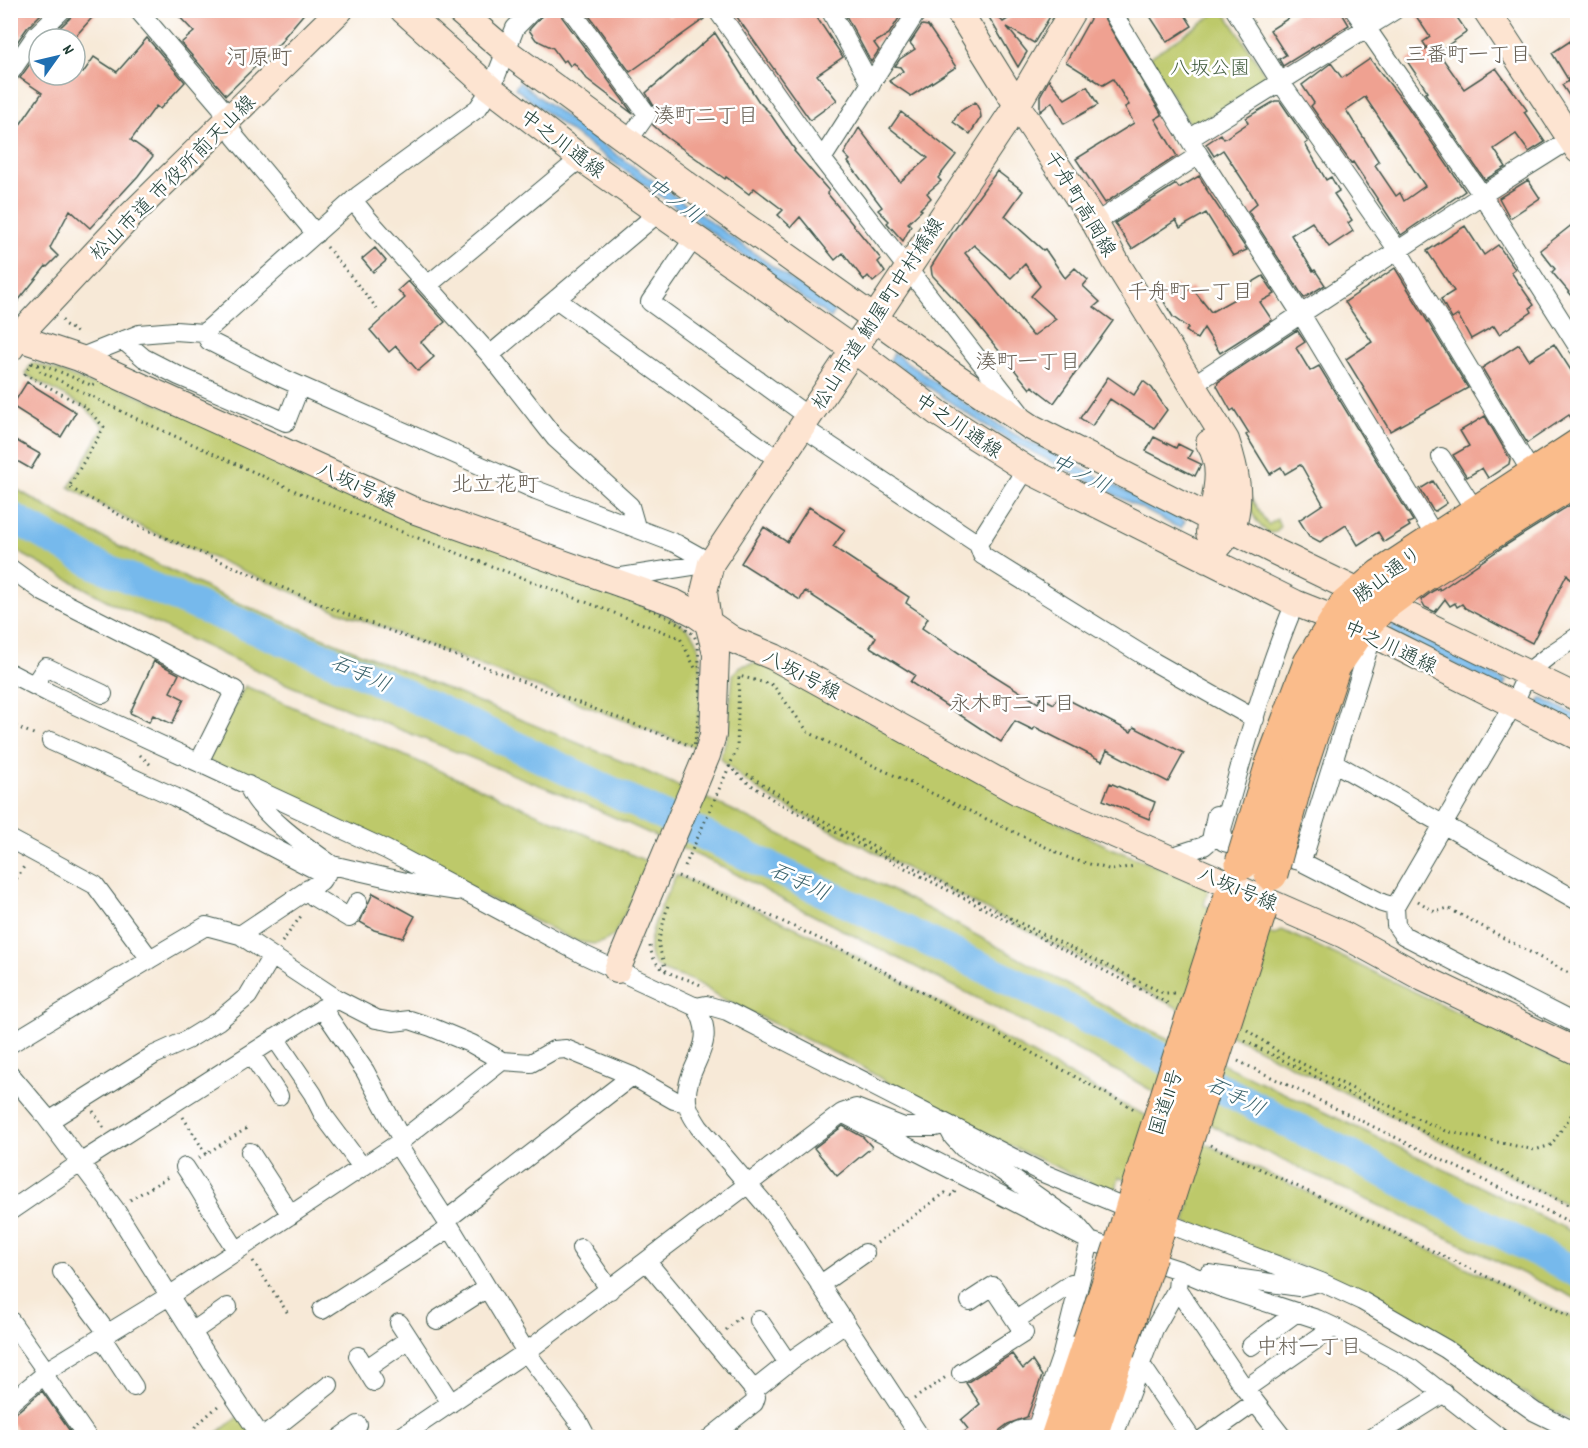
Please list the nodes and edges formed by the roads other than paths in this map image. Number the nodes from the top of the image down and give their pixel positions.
1 (62, 10) edge
2 (138, 10) edge
3 (340, 10) edge
4 (403, 10) edge
5 (458, 10) edge
6 (532, 10) edge
7 (571, 10) edge
8 (717, 10) edge
9 (830, 10) edge
10 (918, 10) edge
11 (941, 10) edge
12 (958, 10) edge
13 (1073, 10) edge
14 (1111, 10) edge
15 (1235, 10) edge
16 (1354, 10) edge
17 (1395, 10) edge
18 (1486, 10) edge
19 (1366, 29) junction
20 (507, 52) junction
21 (10, 73) edge
22 (1281, 83) junction
23 (871, 85) junction
24 (491, 89) junction
25 (1013, 109) junction
26 (228, 120) junction
27 (1189, 139) junction
28 (628, 141) junction
29 (1574, 145) edge
30 (1199, 155) junction
31 (581, 158) junction
32 (822, 159) junction
33 (1482, 195) junction
34 (353, 200) junction
35 (658, 213) junction
36 (1089, 227) junction
37 (316, 234) junction
38 (694, 238) junction
39 (1399, 252) junction
40 (906, 269) junction
41 (428, 285) junction
42 (556, 299) junction
43 (1301, 314) junction
44 (875, 318) junction
45 (204, 333) junction
46 (16, 340) edge
47 (123, 340) junction
48 (1578, 347) edge
49 (853, 350) junction
50 (490, 355) junction
51 (79, 358) junction
52 (300, 386) junction
53 (1186, 390) junction
54 (806, 422) junction
55 (1031, 427) junction
56 (1578, 446) edge
57 (1441, 457) dead end
58 (780, 461) junction
59 (1026, 469) junction
60 (1578, 478) edge
61 (1540, 486) junction
62 (1476, 512) junction
63 (1221, 523) junction
64 (636, 526) junction
65 (1436, 538) junction
66 (978, 544) junction
67 (1207, 560) junction
68 (711, 563) junction
69 (10, 568) edge
70 (609, 579) junction
71 (1295, 603) junction
72 (1362, 616) junction
73 (708, 623) junction
74 (1578, 636) edge
75 (10, 672) edge
76 (1528, 672) junction
77 (34, 686) junction
78 (103, 694) dead end
79 (1578, 698) edge
80 (1513, 705) junction
81 (1255, 718) junction
82 (1578, 737) edge
83 (51, 741) road end
84 (199, 762) junction
85 (1333, 762) junction
86 (1284, 772) joint
87 (248, 785) junction
88 (1232, 797) junction
89 (1443, 824) junction
90 (10, 839) edge
91 (1167, 858) junction
92 (1300, 861) junction
93 (329, 870) junction
94 (1250, 889) junction
95 (468, 891) junction
96 (311, 893) junction
97 (1399, 900) junction
98 (1578, 901) edge
99 (358, 902) dead end
100 (240, 934) junction
101 (272, 956) junction
102 (150, 959) junction
103 (617, 970) junction
104 (330, 1003) junction
105 (696, 1007) junction
106 (1578, 1025) edge
107 (274, 1038) junction
108 (10, 1044) edge
109 (1578, 1052) edge
110 (251, 1054) junction
111 (502, 1061) junction
112 (10, 1074) edge
113 (632, 1076) junction
114 (279, 1096) dead end
115 (687, 1102) junction
116 (842, 1113) junction
117 (49, 1121) junction
118 (946, 1124) junction
119 (400, 1142) junction
120 (250, 1152) dead end
121 (80, 1163) junction
122 (185, 1167) dead end
123 (362, 1167) junction
124 (747, 1185) junction
125 (1149, 1206) junction
126 (10, 1211) edge
127 (291, 1215) junction
128 (448, 1224) junction
129 (581, 1248) dead end
130 (1120, 1248) junction
131 (240, 1249) junction
132 (865, 1253) road end
133 (647, 1262) junction
134 (1179, 1270) junction
135 (62, 1272) dead end
136 (1080, 1282) junction
137 (1321, 1282) junction
138 (821, 1284) junction
139 (487, 1288) junction
140 (1177, 1289) junction
141 (610, 1290) junction
142 (169, 1296) junction
143 (970, 1301) dead end
144 (228, 1307) dead end
145 (322, 1310) dead end
146 (1297, 1312) junction
147 (10, 1320) edge
148 (437, 1320) dead end
149 (759, 1320) road end
150 (1016, 1320) junction
151 (399, 1323) dead end
152 (845, 1323) junction
153 (1334, 1327) junction
154 (192, 1332) junction
155 (105, 1336) junction
156 (409, 1339) junction
157 (1251, 1346) dead end
158 (526, 1352) junction
159 (1116, 1352) junction
160 (788, 1363) junction
161 (366, 1369) dead end
162 (45, 1373) junction
163 (961, 1373) road end
164 (329, 1385) dead end
165 (134, 1387) dead end
166 (754, 1390) junction
167 (1444, 1393) junction
168 (1250, 1396) junction
169 (11, 1401) edge
170 (451, 1403) junction
171 (1535, 1412) junction
172 (358, 1425) dead end
173 (1578, 1433) edge
174 (1042, 1435) edge
175 (88, 1437) edge
176 (262, 1437) edge
177 (340, 1437) edge
178 (399, 1437) edge
179 (587, 1437) edge
180 (710, 1437) edge
181 (921, 1437) edge
182 (1008, 1437) edge
183 (1090, 1437) edge
184 (1113, 1437) edge
185 (1191, 1437) edge
186 (1204, 1437) edge
187 (1284, 1437) edge
188 (1372, 1437) edge
189 (1500, 1437) edge
190 (1560, 1437) edge

1 - 21 street
2 - 26 street
3 - 26 street, 松山市道 市役所前天山線
4 - 24 street, 中之川通線
5 - 20 street, 中之川通線
6 - 20 street
7 - 28 street
8 - 32 street
9 - 23 street
10 - 23 street
11 - 25 street, 千舟町高岡線
12 - 25 street, 千舟町高岡線
13 - 25 street, 松山市道 鮒屋町中村橋線
14 - 27 street
15 - 22 street
16 - 19 street
17 - 19 street
18 - 29 street
19 - 22 street
19 - 33 street
20 - 24 street
20 - 28 street, 中之川通線
22 - 27 street
22 - 39 street
23 - 32 street
24 - 31 street, 中之川通線
24 - 34 street
25 - 36 street, 千舟町高岡線
25 - 40 street, 松山市道 鮒屋町中村橋線
26 - 37 street
26 - 46 street, 松山市道 市役所前天山線
27 - 30 street
28 - 44 street, 中之川通線
29 - 33 street
30 - 36 street
30 - 43 street
31 - 35 street, 中之川通線
31 - 41 street
32 - 40 street
33 - 39 street
33 - 48 street
34 - 37 street
34 - 41 street
35 - 38 street, 中之川通線
35 - 42 street
36 - 53 street, 千舟町高岡線
37 - 45 street
38 - 49 street, 中之川通線
38 - 54 street
39 - 43 street
39 - 61 street
40 - 44 street, 松山市道 鮒屋町中村橋線
40 - 55 street
41 - 50 street
42 - 50 street
42 - 58 street
43 - 53 street
43 - 65 street
44 - 49 street, 松山市道 鮒屋町中村橋線
44 - 55 street, 中之川通線
45 - 47 street
45 - 52 street
46 - 51 street, 八坂1号線
47 - 51 street
47 - 52 street
49 - 54 street, 松山市道 鮒屋町中村橋線
49 - 59 street, 中之川通線
50 - 64 street
51 - 70 street, 八坂1号線
52 - 64 street
53 - 63 street, 千舟町高岡線
54 - 58 street, 松山市道 鮒屋町中村橋線
54 - 66 street
55 - 63 street, 中之川通線
56 - 61 highway, 勝山通り
57 - 62 street
58 - 68 street, 松山市道 鮒屋町中村橋線
59 - 66 street
59 - 67 street, 中之川通線
60 - 61 highway, 勝山通り
61 - 62 highway, 勝山通り
61 - 72 highway, 勝山通り
62 - 65 highway, 勝山通り
63 - 67 street, 千舟町高岡線
63 - 72 street, 中之川通線
64 - 68 street
65 - 72 highway, 勝山通り
66 - 81 street
67 - 71 street, 中之川通線
68 - 70 street
68 - 73 street, 松山市道 鮒屋町中村橋線
69 - 84 street
70 - 73 street, 八坂1号線
71 - 72 street, 中之川通線
71 - 81 street
72 - 76 street, 中之川通線
72 - 80 street, 中之川通線
72 - 85 street
72 - 86 highway, 勝山通り
73 - 91 street, 八坂1号線
73 - 103 street, 松山市道 鮒屋町中村橋線
74 - 76 street
75 - 77 street
76 - 79 street, 中之川通線
76 - 80 street
77 - 78 street
77 - 84 street
80 - 82 street, 中之川通線
80 - 89 street
81 - 88 street
83 - 93 street
84 - 87 street
85 - 89 street
85 - 92 street
86 - 94 highway, 国道11号, bridge
87 - 93 street
87 - 95 street
88 - 91 street
88 - 92 street
89 - 97 street
89 - 98 street
90 - 102 street
91 - 94 street, 八坂1号線
92 - 97 street
93 - 95 street
93 - 96 street
94 - 109 street, 八坂1号線
94 - 125 highway, 国道11号, bridge
95 - 103 street
96 - 99 street
96 - 100 street
97 - 106 street
100 - 101 street
100 - 102 street
101 - 104 street
101 - 117 street
102 - 108 street
103 - 105 street
104 - 107 street
104 - 111 street
104 - 119 street
105 - 115 street
105 - 118 street
107 - 110 street
107 - 123 street
110 - 114 street
110 - 121 street
111 - 113 street
111 - 119 street
112 - 117 street
113 - 115 street
113 - 128 street
115 - 124 street
116 - 118 street
116 - 124 street
116 - 130 street
117 - 121 street
118 - 125 street
118 - 130 street
119 - 123 street
119 - 128 street
120 - 127 street
121 - 126 street
121 - 142 street
122 - 131 street
123 - 127 street
124 - 133 street
124 - 138 street
125 - 130 highway, 国道11号
125 - 137 street
127 - 131 street
128 - 139 street
128 - 145 street
129 - 141 street
130 - 134 street
130 - 136 street
130 - 159 highway, 国道11号, bridge
131 - 142 street
132 - 138 street
133 - 141 street
133 - 166 street
134 - 137 street
134 - 140 street
134 - 146 street
135 - 155 street
136 - 150 street
136 - 174 street
137 - 171 street
138 - 152 street
139 - 148 street
139 - 158 street
140 - 159 street
140 - 168 street
141 - 158 street
142 - 154 street
142 - 155 street
143 - 150 street
144 - 154 street
146 - 153 street
146 - 157 street
147 - 162 street
149 - 160 street
150 - 163 street
151 - 156 street
152 - 160 street
152 - 181 street
153 - 167 street
153 - 168 street
154 - 176 street
155 - 162 street
155 - 165 street
156 - 161 street
156 - 170 street
158 - 170 street
158 - 179 street
159 - 174 highway, 国道11号
159 - 183 highway, 国道11号
159 - 184 street
159 - 185 street
160 - 166 street
162 - 169 street
162 - 175 street
164 - 176 street
166 - 180 street
167 - 188 street
167 - 189 street
168 - 186 street
168 - 187 street
170 - 178 street
171 - 173 street
171 - 190 street
172 - 177 street
174 - 182 street

